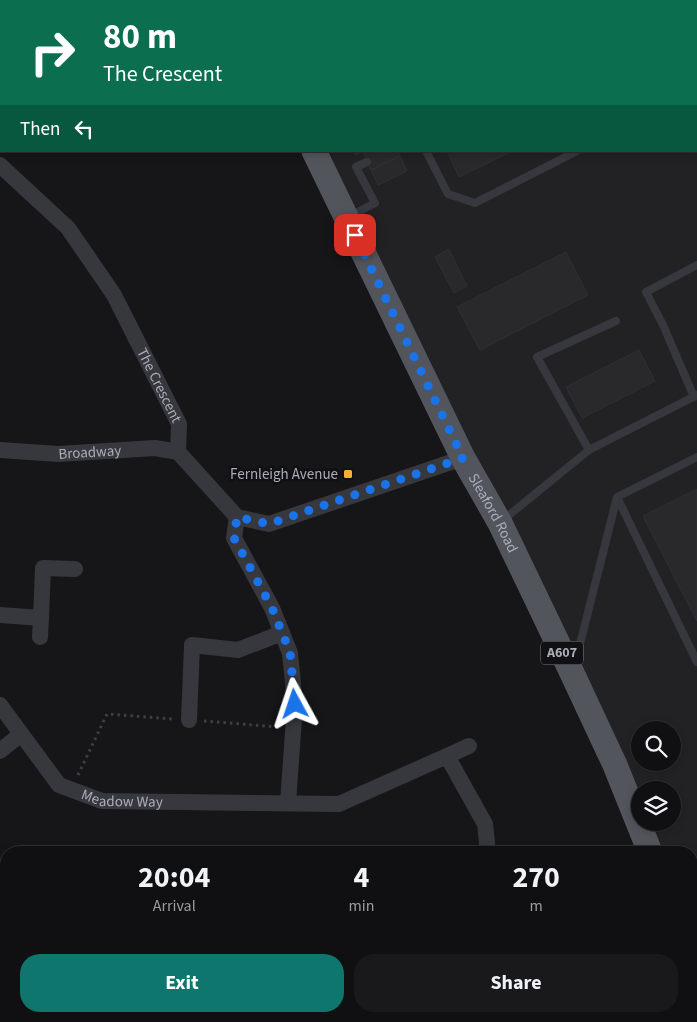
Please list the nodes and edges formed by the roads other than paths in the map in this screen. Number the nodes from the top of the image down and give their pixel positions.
1 (314, 152) edge
2 (427, 152) edge
3 (575, 152) edge
4 (367, 162) dead end
5 (0, 165) edge
6 (346, 218) junction
7 (697, 265) edge
8 (616, 321) dead end
9 (695, 396) edge
10 (0, 450) edge
11 (589, 450) junction
12 (178, 452) junction
13 (697, 457) edge
14 (463, 458) junction
15 (617, 497) junction
16 (237, 517) junction
17 (500, 523) junction
18 (74, 569) dead end
19 (0, 615) edge
20 (41, 618) junction
21 (282, 633) junction
22 (40, 637) dead end
23 (697, 662) edge
24 (572, 673) junction
25 (0, 705) edge
26 (189, 720) road end
27 (20, 735) junction
28 (469, 746) dead end
29 (0, 752) edge
30 (447, 756) junction
31 (288, 803) junction
32 (487, 846) edge
33 (648, 846) edge

1 - 6 main road, Sleaford Road / A607
2 - 3 lane
4 - 6 lane
5 - 12 street, The Crescent
6 - 14 main road, Sleaford Road / A607
7 - 9 lane
8 - 11 lane
9 - 11 lane
10 - 12 street, Broadway
11 - 17 lane
12 - 16 street
13 - 15 lane
14 - 16 street
14 - 17 main road, Sleaford Road / A607
15 - 23 lane
15 - 24 lane
16 - 21 street
17 - 24 main road, Sleaford Road / A607
18 - 20 street
19 - 20 street
20 - 22 street
21 - 26 street
21 - 31 street
24 - 33 main road, Sleaford Road / A607
25 - 27 street, Meadow Way
27 - 29 street
27 - 31 street, Meadow Way
28 - 30 street, Meadow Way
30 - 31 street, Meadow Way
30 - 32 street

